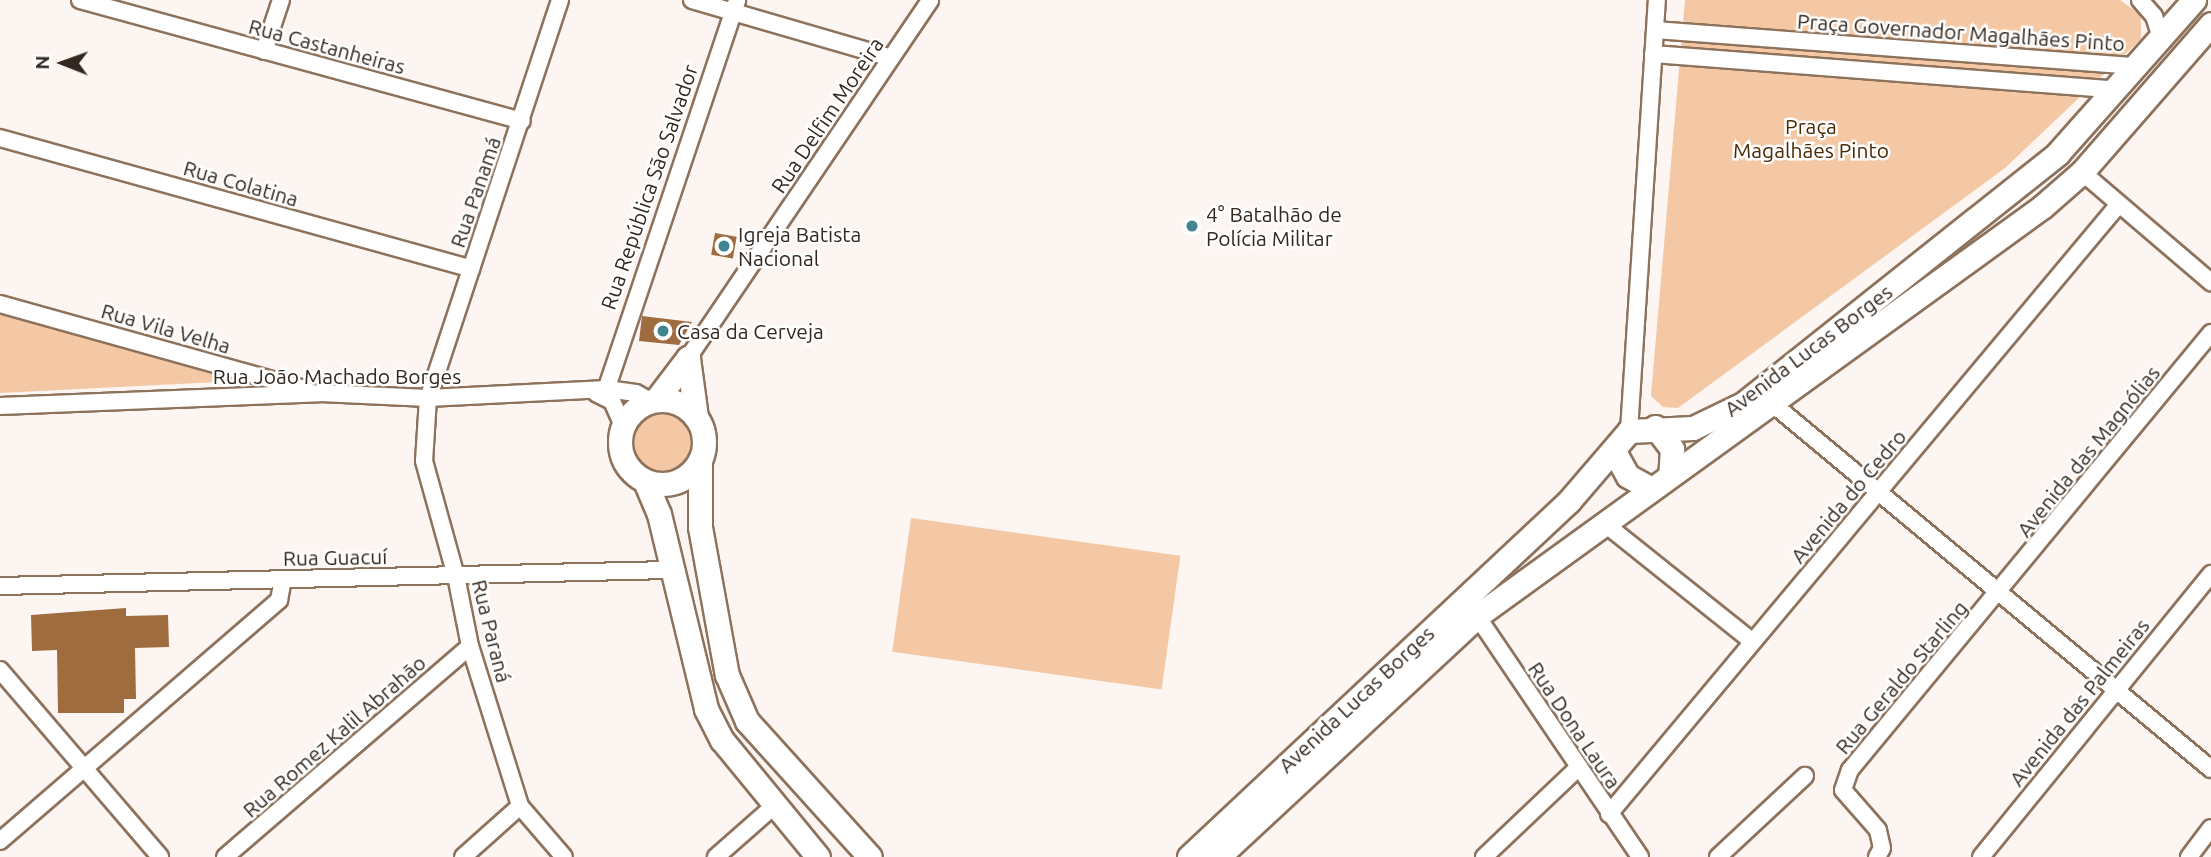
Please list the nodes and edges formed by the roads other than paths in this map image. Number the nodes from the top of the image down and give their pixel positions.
1 (80, 0) edge
2 (281, 0) edge
3 (560, 0) edge
4 (692, 0) edge
5 (930, 0) edge
6 (1657, 0) edge
7 (2140, 0) edge
8 (2194, 0) edge
9 (734, 5) edge
10 (2211, 24) edge
11 (1655, 30) junction
12 (2161, 38) junction
13 (264, 51) junction
14 (1653, 54) junction
15 (891, 58) junction
16 (2139, 66) junction
17 (2163, 79) junction
18 (2118, 90) junction
19 (522, 121) junction
20 (0, 138) edge
21 (2082, 172) junction
22 (2119, 204) junction
23 (471, 269) junction
24 (2211, 282) edge
25 (0, 304) edge
26 (2211, 333) edge
27 (688, 358) junction
28 (600, 392) junction
29 (320, 393) junction
30 (428, 398) junction
31 (653, 401) junction
32 (1773, 404) junction
33 (0, 406) edge
34 (696, 417) junction
35 (623, 426) junction
36 (1655, 427) junction
37 (1629, 430) junction
38 (1615, 453) junction
39 (700, 460) junction
40 (1670, 475) junction
41 (645, 481) junction
42 (1651, 489) junction
43 (1878, 493) junction
44 (1604, 523) junction
45 (671, 570) junction
46 (2211, 574) edge
47 (456, 576) junction
48 (283, 580) junction
49 (0, 586) edge
50 (1998, 596) junction
51 (1477, 616) junction
52 (1752, 641) junction
53 (470, 646) junction
54 (0, 670) edge
55 (2113, 691) junction
56 (1579, 767) junction
57 (2211, 769) edge
58 (86, 770) junction
59 (1805, 776) dead end
60 (775, 805) junction
61 (520, 806) junction
62 (1609, 814) junction
63 (2211, 828) edge
64 (0, 841) edge
65 (160, 857) edge
66 (225, 857) edge
67 (463, 857) edge
68 (564, 857) edge
69 (716, 857) edge
70 (818, 857) edge
71 (870, 857) edge
72 (1189, 857) edge
73 (1218, 857) edge
74 (1484, 857) edge
75 (1640, 857) edge
76 (1718, 857) edge
77 (1877, 857) edge
78 (1981, 857) edge
79 (2189, 857) edge

1 - 13 street, Rua Castanheiras
2 - 13 street
3 - 19 street, Rua Panamá
4 - 9 street
5 - 15 street, Rua Delfim Moreira
6 - 11 street
7 - 12 street
8 - 12 street, Avenida Lucas Borges
9 - 15 street
9 - 28 street, Rua República São Salvador
10 - 17 street, Avenida Lucas Borges
11 - 14 street
11 - 16 street, Praça Governador Magalhães Pinto
12 - 16 street, Avenida Lucas Borges
12 - 17 street
13 - 19 street, Rua Castanheiras
14 - 18 street
14 - 37 street
15 - 27 street, Rua Delfim Moreira
16 - 18 street, Avenida Lucas Borges
17 - 21 street, Avenida Lucas Borges
18 - 36 street, Avenida Lucas Borges
19 - 23 street, Rua Panamá
20 - 23 street, Rua Colatina
21 - 22 street
21 - 32 street, Avenida Lucas Borges
22 - 24 street
22 - 43 street, Avenida do Cedro
23 - 30 street, Rua Panamá
25 - 29 street, Rua Vila Velha
26 - 50 street, Avenida das Magnólias
27 - 31 street
27 - 34 street
28 - 30 street, Rua João Machado Borges
28 - 31 street, Rua João Machado Borges
28 - 35 street
29 - 30 street, Rua João Machado Borges
29 - 33 street, Rua João Machado Borges
30 - 47 street, Rua Paraná
31 - 34 street
31 - 35 street
32 - 40 street, Avenida Lucas Borges
32 - 43 street
34 - 39 street
35 - 41 street
36 - 37 street, Avenida Lucas Borges
36 - 40 street
37 - 38 street, Avenida Lucas Borges
38 - 42 street
38 - 72 street, Avenida Lucas Borges
39 - 41 street
39 - 71 street
40 - 42 street, Avenida Lucas Borges
41 - 45 street
42 - 44 street, Avenida Lucas Borges
43 - 50 street
43 - 52 street, Avenida do Cedro
44 - 51 street, Avenida Lucas Borges
44 - 52 street
45 - 47 street, Rua Guacuí
45 - 60 street
46 - 55 street, Avenida das Palmeiras
47 - 48 street, Rua Guacuí
47 - 53 street, Rua Paraná
48 - 49 street, Rua Guacuí
48 - 58 street
50 - 55 street
50 - 77 street, Rua Geraldo Starling
51 - 56 street, Rua Dona Laura
51 - 73 street, Avenida Lucas Borges
52 - 62 street, Avenida do Cedro
53 - 61 street, Rua Paraná
53 - 66 street, Rua Romez Kalil Abrahão
54 - 58 street
55 - 57 street
55 - 78 street, Avenida das Palmeiras
56 - 62 street, Rua Dona Laura
56 - 74 street
58 - 64 street
58 - 65 street
59 - 76 street
60 - 69 street
60 - 70 street
61 - 67 street
61 - 68 street, Rua Paraná
62 - 75 street, Rua Dona Laura
63 - 79 street

